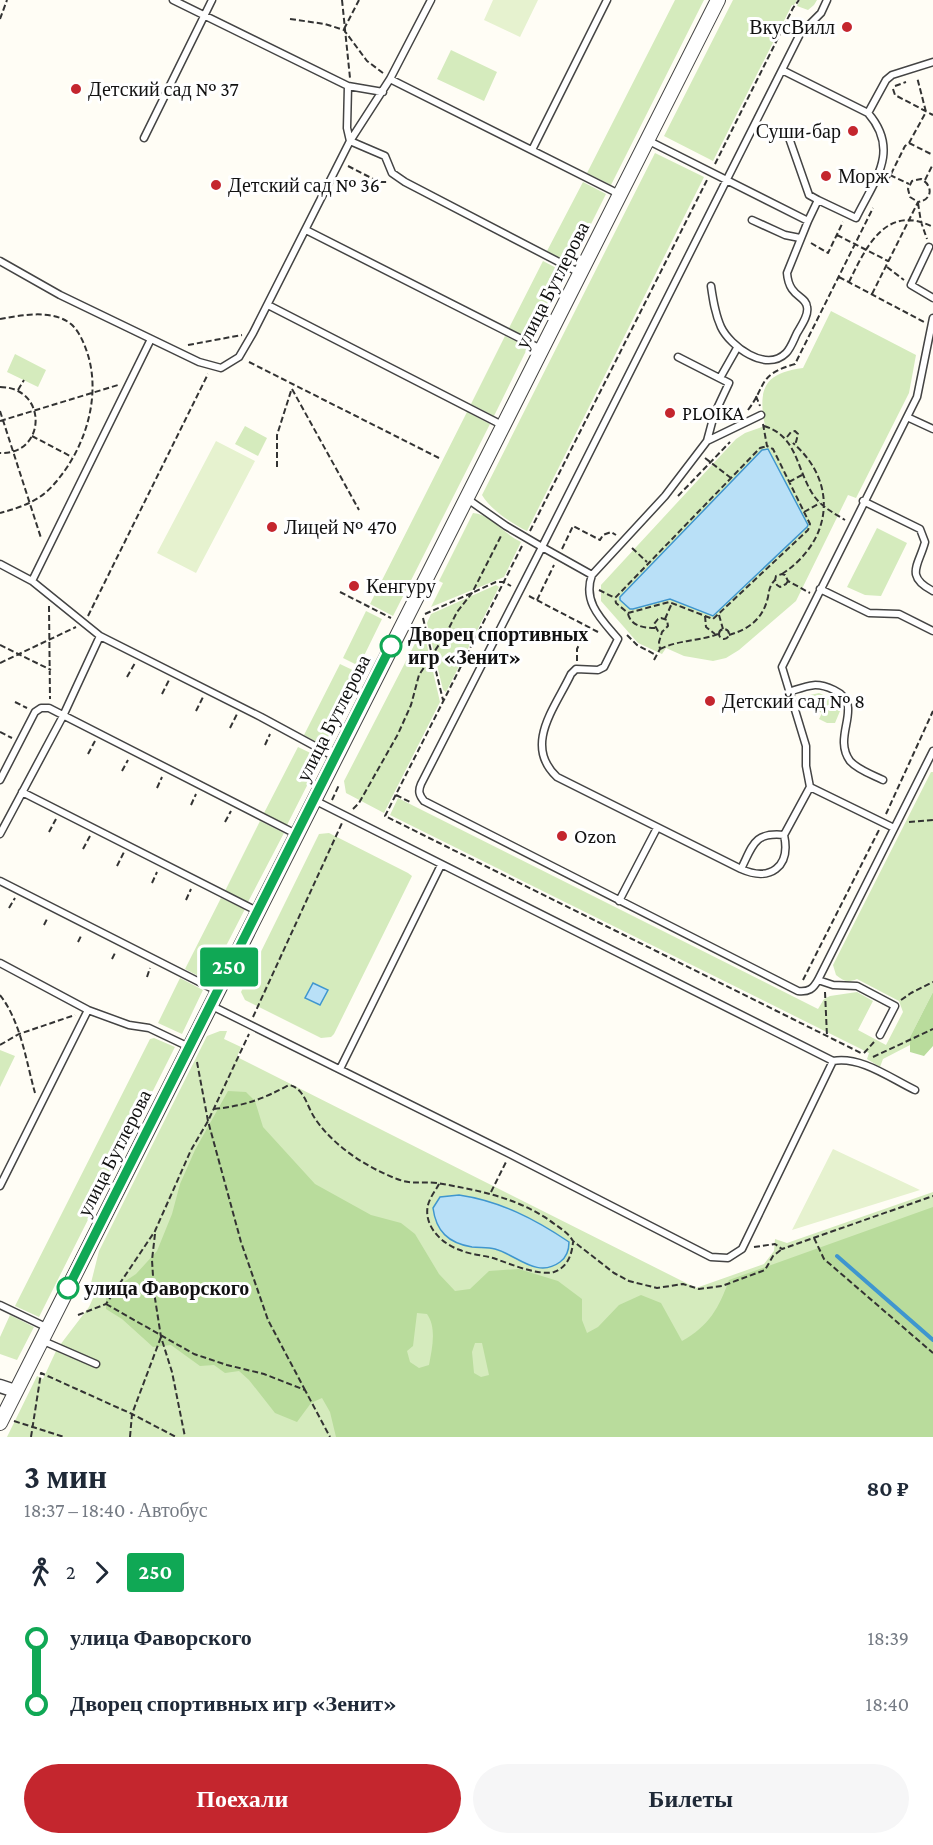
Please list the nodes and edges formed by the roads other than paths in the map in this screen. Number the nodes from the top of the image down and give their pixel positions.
1 (173, 0) edge
2 (212, 0) edge
3 (431, 0) edge
4 (607, 0) edge
5 (718, 0) edge
6 (827, 0) edge
7 (204, 15) junction
8 (933, 62) edge
9 (782, 70) junction
10 (390, 79) junction
11 (348, 86) junction
12 (383, 92) junction
13 (868, 113) junction
14 (788, 135) dead end
15 (144, 138) dead end
16 (646, 140) junction
17 (350, 141) junction
18 (532, 150) junction
19 (727, 180) junction
20 (619, 194) junction
21 (818, 200) junction
22 (752, 220) dead end
23 (808, 221) junction
24 (306, 230) junction
25 (800, 237) junction
26 (929, 247) road end
27 (0, 261) edge
28 (580, 273) junction
29 (711, 286) dead end
30 (933, 298) edge
31 (268, 305) junction
32 (933, 320) edge
33 (151, 339) junction
34 (737, 348) junction
35 (541, 349) junction
36 (678, 357) dead end
37 (720, 378) junction
38 (761, 415) dead end
39 (907, 417) junction
40 (502, 425) junction
41 (933, 429) edge
42 (707, 441) junction
43 (466, 498) junction
44 (863, 501) junction
45 (542, 547) junction
46 (0, 564) edge
47 (592, 575) junction
48 (32, 581) junction
49 (820, 589) junction
50 (933, 591) edge
51 (933, 631) edge
52 (100, 636) junction
53 (789, 692) junction
54 (63, 716) junction
55 (933, 751) edge
56 (335, 757) junction
57 (0, 780) edge
58 (883, 780) dead end
59 (810, 787) junction
60 (22, 792) junction
61 (313, 800) junction
62 (657, 828) junction
63 (894, 828) junction
64 (0, 834) edge
65 (296, 834) junction
66 (784, 835) junction
67 (441, 866) junction
68 (741, 868) junction
69 (0, 880) edge
70 (619, 901) junction
71 (257, 911) junction
72 (0, 963) edge
73 (821, 981) junction
74 (217, 991) junction
75 (210, 1005) junction
76 (88, 1010) junction
77 (880, 1035) road end
78 (189, 1047) junction
79 (833, 1060) junction
80 (340, 1069) junction
81 (915, 1090) dead end
82 (0, 1186) edge
83 (0, 1305) edge
84 (45, 1334) junction
85 (96, 1364) dead end
86 (0, 1386) edge
87 (15, 1391) junction
88 (0, 1423) edge

1 - 7 lane
2 - 7 lane
3 - 10 lane
4 - 18 lane
5 - 16 street, улица Бутлерова
6 - 9 lane
7 - 11 lane
7 - 15 lane
8 - 13 lane
9 - 13 lane
9 - 19 lane
10 - 12 lane
10 - 18 lane
11 - 12 lane
11 - 17 lane
12 - 17 lane
13 - 21 lane
14 - 21 lane
16 - 19 lane
16 - 20 street, улица Бутлерова
17 - 24 lane
17 - 28 lane
18 - 20 lane
19 - 23 lane
19 - 45 lane
20 - 28 street, улица Бутлерова
21 - 23 lane
22 - 25 lane
23 - 25 lane
24 - 31 lane
24 - 35 lane
25 - 34 lane
26 - 30 lane
27 - 33 lane
28 - 35 street, улица Бутлерова
29 - 34 lane
31 - 33 lane
31 - 40 lane
32 - 39 lane
33 - 48 lane
34 - 37 lane
35 - 40 street, улица Бутлерова
36 - 37 lane
37 - 42 lane
38 - 42 lane
39 - 41 lane
39 - 44 lane
40 - 43 street, улица Бутлерова
42 - 47 lane
43 - 45 lane
43 - 56 street, улица Бутлерова
44 - 49 lane
44 - 50 lane
45 - 47 lane
45 - 70 lane
46 - 48 lane
47 - 62 lane
48 - 52 lane
49 - 51 lane
49 - 53 lane
52 - 54 lane
52 - 56 lane
53 - 58 lane
53 - 59 lane
54 - 57 lane
54 - 60 lane
54 - 65 lane
55 - 63 lane
56 - 61 street, улица Бутлерова
59 - 63 lane
59 - 66 lane
60 - 64 lane
60 - 71 lane
61 - 65 street, улица Бутлерова
61 - 67 lane
62 - 68 lane
62 - 70 lane
63 - 73 lane
65 - 71 street, улица Бутлерова
66 - 68 lane
66 - 68 lane
67 - 79 lane
67 - 80 lane
69 - 74 lane
70 - 73 lane
71 - 74 street, улица Бутлерова
72 - 76 lane
73 - 77 lane
74 - 75 street, улица Бутлерова
75 - 78 street, улица Бутлерова
75 - 80 lane
76 - 78 lane
76 - 82 lane
78 - 84 street, улица Бутлерова
79 - 80 lane
79 - 81 lane
83 - 84 lane
84 - 85 lane
84 - 87 street, улица Бутлерова
86 - 87 street
87 - 88 street, улица Бутлерова

